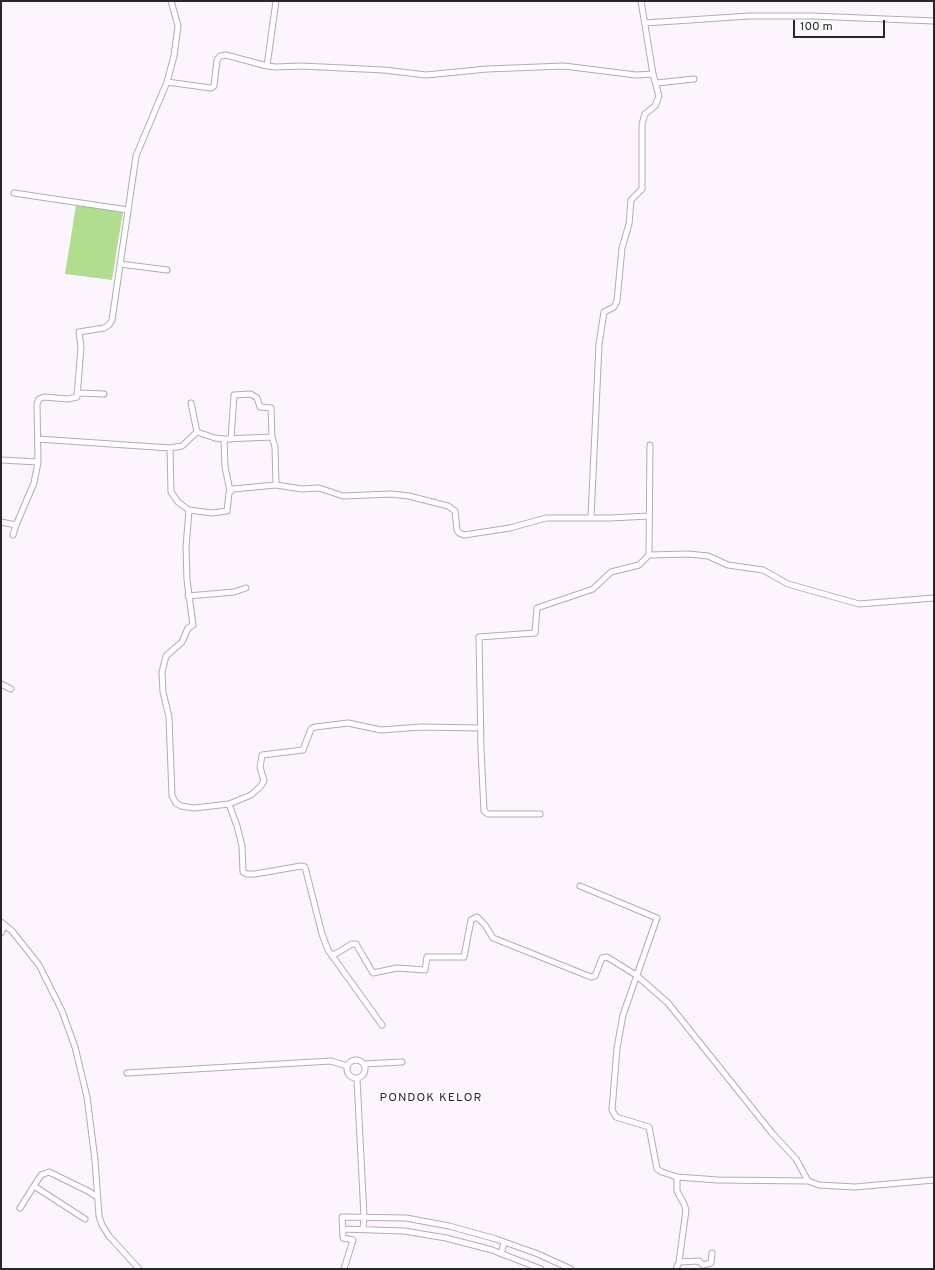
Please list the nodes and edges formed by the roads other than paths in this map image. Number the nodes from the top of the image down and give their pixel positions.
1 (171, 1) edge
2 (276, 1) edge
3 (641, 1) edge
4 (934, 21) edge
5 (645, 23) junction
6 (267, 66) junction
7 (653, 74) junction
8 (694, 79) dead end
9 (167, 82) junction
10 (657, 83) junction
11 (14, 193) dead end
12 (128, 210) junction
13 (120, 264) junction
14 (167, 270) dead end
15 (79, 393) junction
16 (104, 394) dead end
17 (191, 403) dead end
18 (197, 432) junction
19 (272, 437) junction
20 (38, 439) junction
21 (224, 439) junction
22 (231, 439) junction
23 (650, 445) dead end
24 (170, 448) junction
25 (1, 460) edge
26 (38, 462) junction
27 (276, 485) junction
28 (230, 491) junction
29 (189, 510) junction
30 (649, 516) junction
31 (591, 517) junction
32 (1, 522) edge
33 (16, 525) junction
34 (12, 535) dead end
35 (649, 555) junction
36 (246, 588) dead end
37 (188, 596) junction
38 (934, 598) edge
39 (1, 684) edge
40 (12, 689) dead end
41 (481, 728) junction
42 (229, 804) junction
43 (540, 814) dead end
44 (580, 886) dead end
45 (3, 924) edge
46 (1, 933) edge
47 (332, 956) junction
48 (636, 975) junction
49 (382, 1024) dead end
50 (402, 1062) dead end
51 (364, 1064) junction
52 (347, 1066) junction
53 (127, 1073) dead end
54 (357, 1079) junction
55 (677, 1177) junction
56 (934, 1180) edge
57 (808, 1181) junction
58 (34, 1186) junction
59 (97, 1197) junction
60 (20, 1208) dead end
61 (364, 1217) junction
62 (84, 1219) dead end
63 (343, 1229) junction
64 (363, 1229) junction
65 (504, 1242) junction
66 (712, 1253) dead end
67 (501, 1254) junction
68 (679, 1262) junction
69 (139, 1269) edge
70 (344, 1269) edge
71 (541, 1269) edge
72 (571, 1269) edge
73 (676, 1269) edge

1 - 9 street
2 - 6 street
3 - 5 street
4 - 5 street
5 - 7 street
6 - 7 street
6 - 9 street
7 - 10 street
8 - 10 street
9 - 12 street
10 - 31 street
11 - 12 street
12 - 13 street
13 - 14 street
13 - 15 street
15 - 16 street
15 - 20 street
17 - 18 street
18 - 21 street
18 - 24 street
19 - 22 street
19 - 22 street
19 - 27 street
20 - 24 street
20 - 26 street
21 - 22 street
21 - 28 street
23 - 30 street
24 - 29 street
25 - 26 street
26 - 33 street
27 - 28 street
27 - 31 street
28 - 29 street
29 - 37 street
30 - 31 street
30 - 35 street
32 - 33 street
33 - 34 street
35 - 38 street
35 - 41 street
36 - 37 street
37 - 42 street
39 - 40 street
41 - 42 street
41 - 43 street
42 - 47 street
44 - 48 street
45 - 46 street
45 - 59 street
47 - 48 street
47 - 49 street
48 - 55 street
48 - 57 street
50 - 51 street
51 - 52 street
51 - 54 street
52 - 53 street
52 - 54 street
54 - 61 street
55 - 57 street
55 - 68 street
56 - 57 street
58 - 59 street
58 - 60 street
58 - 62 street
59 - 69 street
61 - 63 street
61 - 64 street
61 - 65 street
63 - 64 street
63 - 70 street
64 - 67 street
65 - 67 street
65 - 72 street
66 - 68 street
67 - 71 street
68 - 73 street

